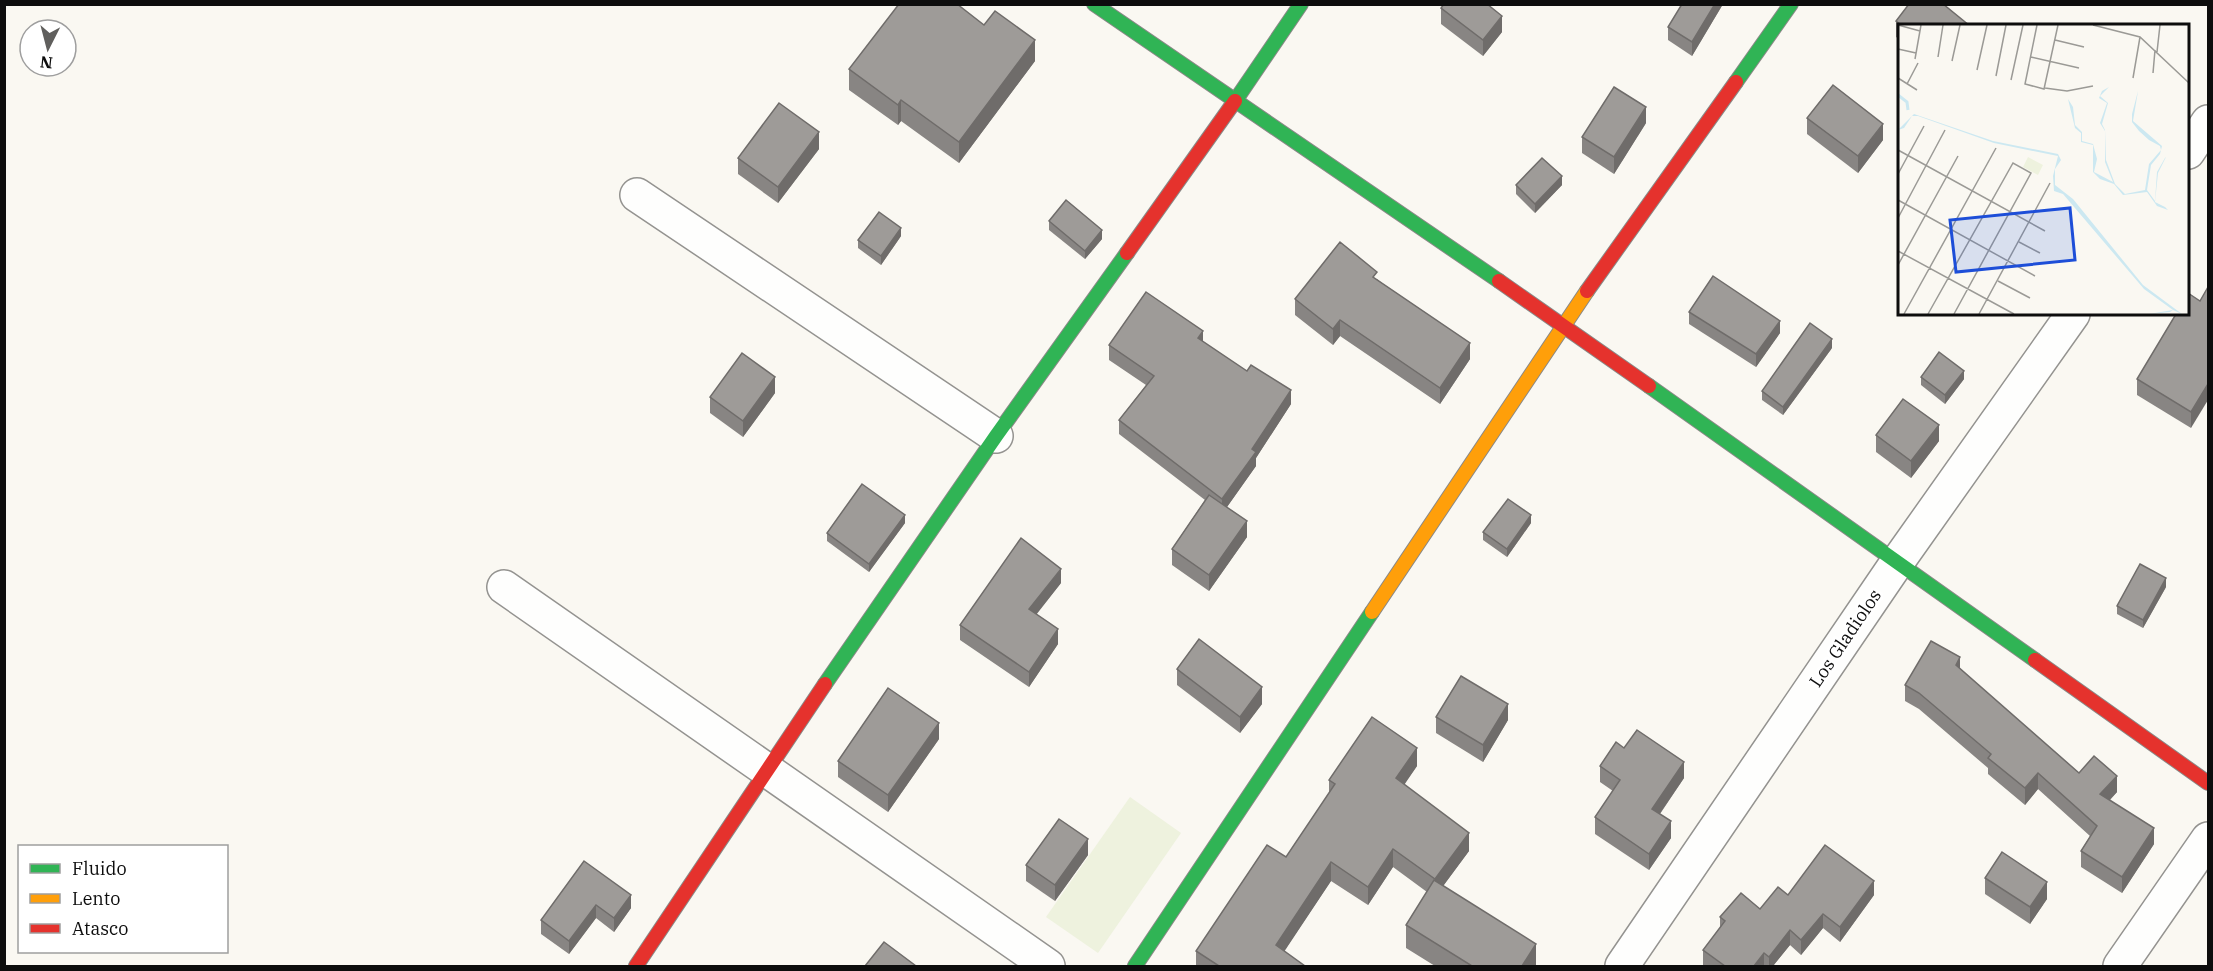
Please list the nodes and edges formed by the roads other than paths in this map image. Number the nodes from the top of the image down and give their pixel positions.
1 (1094, 4) edge
2 (1301, 4) edge
3 (1791, 4) edge
4 (1236, 102) junction
5 (2208, 122) edge
6 (2189, 149) edge
7 (637, 195) dead end
8 (2072, 315) edge
9 (1563, 326) junction
10 (996, 436) junction
11 (1896, 564) junction
12 (504, 587) dead end
13 (766, 771) junction
14 (2208, 783) edge
15 (2208, 839) edge
16 (636, 966) edge
17 (1048, 966) edge
18 (1135, 966) edge
19 (1622, 966) edge
20 (2120, 966) edge

1 - 4 street
2 - 4 street
3 - 9 street
4 - 9 street
4 - 10 street
5 - 6 street
7 - 10 street
8 - 11 street, Los Gladiolos
9 - 11 street
9 - 18 street
10 - 13 street
11 - 14 street
11 - 19 street, Los Gladiolos
12 - 13 street
13 - 16 street
13 - 17 street
15 - 20 street

